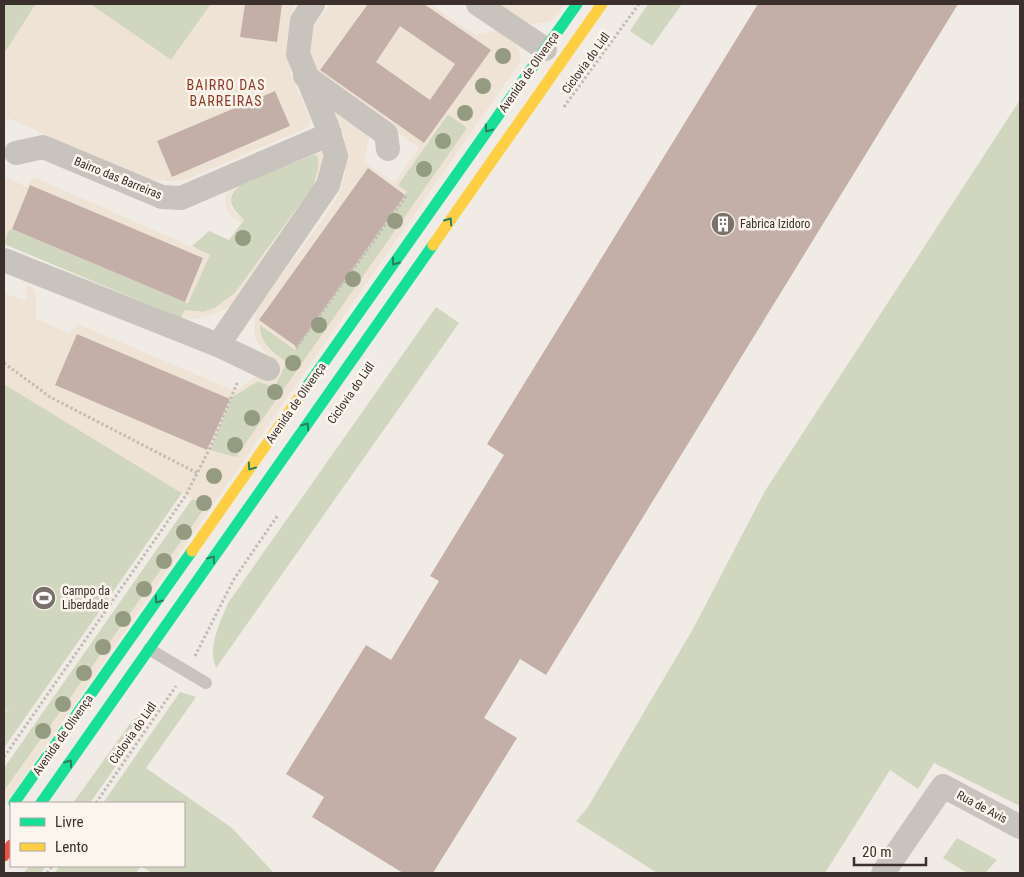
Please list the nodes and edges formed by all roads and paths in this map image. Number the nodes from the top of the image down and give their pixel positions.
1 (478, 4) edge
2 (577, 4) edge
3 (602, 4) edge
4 (639, 4) edge
5 (305, 10) edge
6 (545, 49) junction
7 (305, 76) junction
8 (564, 108) dead end
9 (330, 134) junction
10 (388, 149) dead end
11 (16, 153) dead end
12 (406, 194) dead end
13 (4, 260) edge
14 (218, 345) junction
15 (296, 348) dead end
16 (4, 363) edge
17 (258, 364) joint
18 (197, 473) junction
19 (278, 514) dead end
20 (149, 649) junction
21 (187, 671) junction
22 (206, 683) dead end
23 (4, 757) edge
24 (15, 802) edge
25 (42, 802) edge
26 (97, 802) edge
27 (1020, 828) edge
28 (882, 873) edge

1 - 6 street
2 - 6 main road, Avenida de Olivença
20 -> 3 main road, Avenida de Olivença
4 - 8 path, Ciclovia do Lidl
5 - 7 street
6 -> 24 main road, Avenida de Olivença
7 - 9 street
7 - 10 street
9 - 11 street, Bairro das Barreiras
9 - 14 street
12 - 15 path
13 - 14 street
14 - 17 street
16 - 18 path
17 - 18 path
18 - 23 path
19 - 21 path, Ciclovia do Lidl
20 - 21 lane
25 -> 20 main road, Avenida de Olivença
21 - 22 lane
21 - 26 path, Ciclovia do Lidl
27 - 28 street, Rua de Avis

